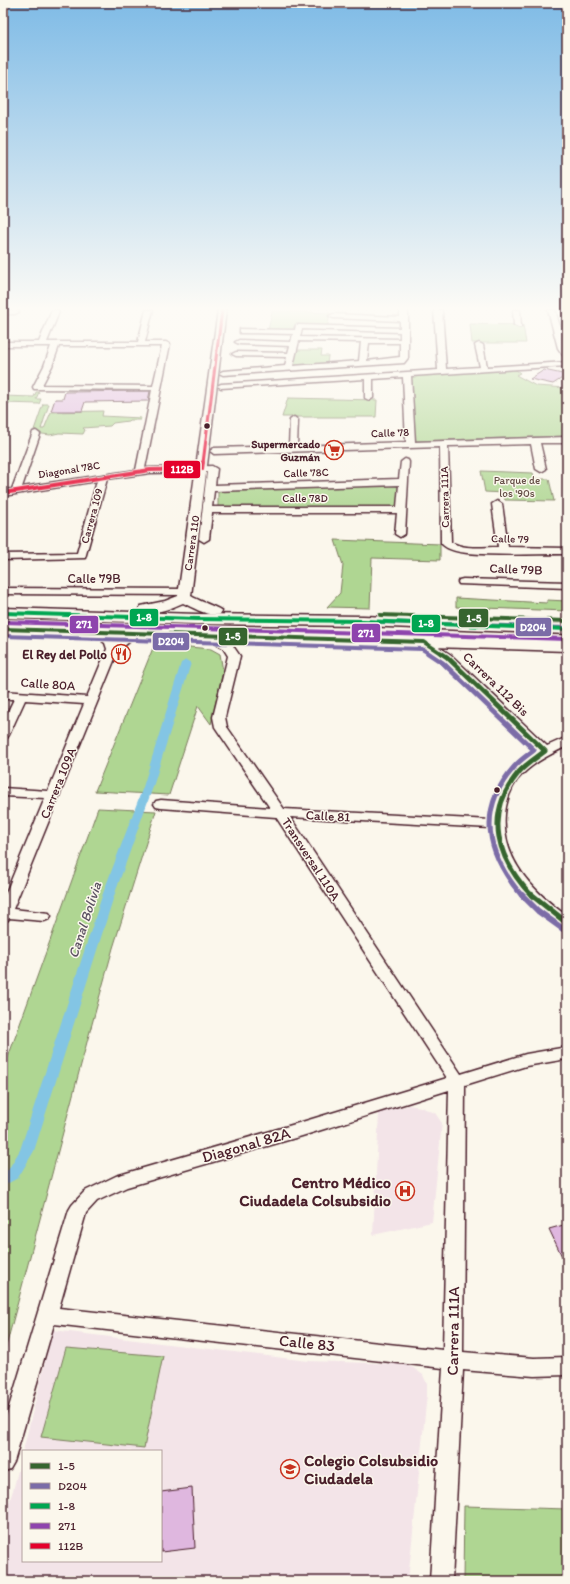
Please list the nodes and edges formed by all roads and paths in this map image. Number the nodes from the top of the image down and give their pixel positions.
1 (38, 384) edge
2 (157, 384) edge
3 (218, 384) edge
4 (220, 384) edge
5 (289, 384) edge
6 (370, 384) edge
7 (408, 384) edge
8 (156, 388) junction
9 (218, 390) junction
10 (369, 398) dead end
11 (294, 420) dead end
12 (36, 434) dead end
13 (567, 440) edge
14 (535, 441) junction
15 (444, 444) junction
16 (411, 445) junction
17 (293, 448) junction
18 (214, 451) junction
19 (405, 462) dead end
20 (207, 469) junction
21 (541, 469) dead end
22 (140, 471) junction
23 (103, 477) junction
24 (404, 482) junction
25 (204, 488) junction
26 (16, 491) junction
27 (3, 493) edge
28 (497, 504) dead end
29 (202, 510) junction
30 (402, 510) junction
31 (400, 534) dead end
32 (204, 539) dead end
33 (452, 548) joint
34 (503, 550) junction
35 (567, 552) edge
36 (3, 556) edge
37 (463, 582) dead end
38 (567, 585) edge
39 (3, 591) edge
40 (184, 595) junction
41 (3, 605) edge
42 (96, 608) junction
43 (146, 609) junction
44 (215, 610) junction
45 (3, 613) edge
46 (119, 616) junction
47 (3, 621) edge
48 (567, 621) edge
49 (3, 629) edge
50 (567, 629) edge
51 (95, 632) junction
52 (142, 633) junction
53 (209, 636) junction
54 (567, 637) edge
55 (424, 642) junction
56 (567, 646) edge
57 (112, 649) junction
58 (3, 695) edge
59 (21, 696) junction
60 (90, 701) junction
61 (3, 735) edge
62 (567, 741) edge
63 (545, 751) junction
64 (3, 792) edge
65 (54, 795) junction
66 (161, 804) dead end
67 (280, 813) junction
68 (496, 824) junction
69 (4, 915) edge
70 (44, 916) dead end
71 (567, 923) edge
72 (567, 1053) edge
73 (457, 1082) junction
74 (48, 1315) junction
75 (453, 1360) junction
76 (567, 1366) edge
77 (3, 1462) edge
78 (441, 1581) edge

1 - 8 street
2 - 8 street
3 - 9 main road, Carrera 110
4 - 9 main road, Carrera 110
5 - 9 street
6 - 10 street
7 - 16 street
8 - 22 street
9 - 18 main road, Carrera 110
9 - 20 main road, Carrera 110
11 - 17 street
12 - 26 street
13 - 14 street, Calle 78
14 - 15 street, Calle 78
14 - 21 street
15 - 16 street, Calle 78
15 - 33 street, Carrera 111A
16 - 17 street, Calle 78
17 - 18 street, Calle 78
18 - 20 main road, Carrera 110
19 - 24 street
20 - 22 street
20 - 25 main road, Carrera 110
22 - 23 street, Diagonal 78C
23 - 26 street, Diagonal 78C
23 - 36 street, Carrera 109
24 - 25 street, Calle 78C
24 - 30 street
25 - 29 main road, Carrera 110
26 - 27 street, Diagonal 78C
28 - 34 street
29 - 30 street, Calle 78D
29 - 32 street, Carrera 110
29 - 40 main road, Carrera 110
30 - 31 street
33 - 34 street, Calle 79
34 - 35 street, Calle 79
37 - 38 street, Calle 79B
39 - 40 street, Calle 79B
40 - 43 main road
40 - 44 main road
41 - 42 highway
42 - 43 highway
42 - 46 highway
43 - 44 highway
44 - 48 highway
45 - 46 highway
46 - 50 highway
47 - 54 highway
49 - 51 highway
51 - 52 highway
51 - 57 street
52 - 53 highway
52 - 57 street
53 - 55 highway
53 - 67 street, Transversal 110A
55 - 56 highway
55 - 63 street, Carrera 112 Bis
57 - 60 street, Carrera 109A
58 - 59 street, Calle 80A
59 - 60 street, Calle 80A
59 - 61 street
60 - 65 street, Carrera 109A
62 - 63 street
63 - 68 street
64 - 65 street
65 - 69 street, Carrera 109A
66 - 67 street, Calle 81
67 - 68 street, Calle 81
67 - 73 street, Transversal 110A
68 - 71 street
69 - 70 street
72 - 73 street, Diagonal 82A
73 - 74 street, Diagonal 82A
73 - 75 street, Carrera 111A
74 - 75 street, Calle 83
74 - 77 street
75 - 76 street, Calle 83
75 - 78 street, Carrera 111A

